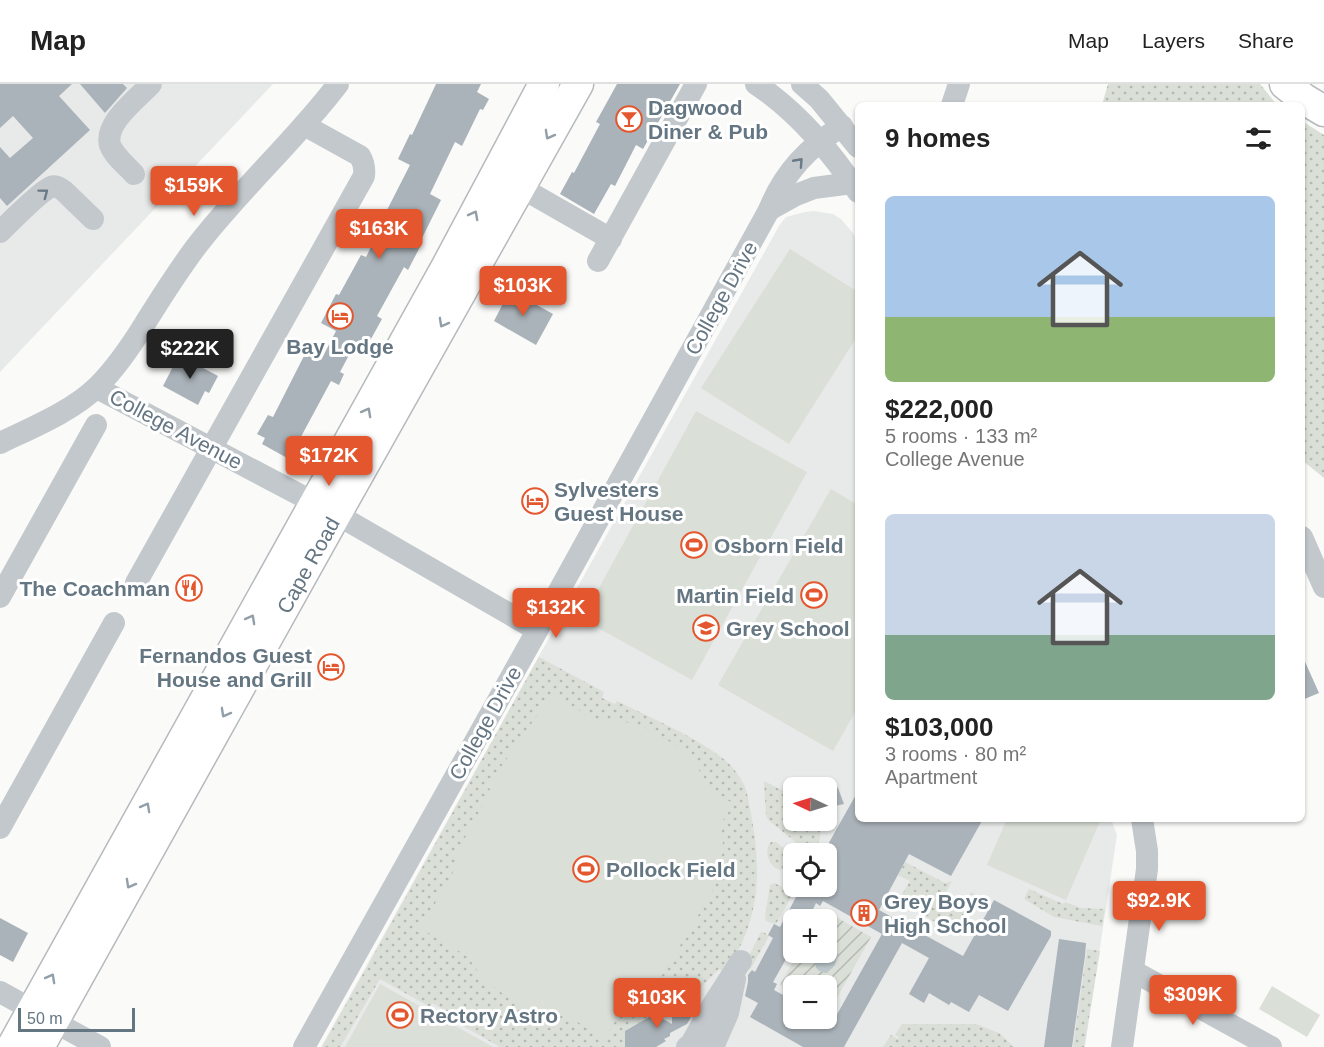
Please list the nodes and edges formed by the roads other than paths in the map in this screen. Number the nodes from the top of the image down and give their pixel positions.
1 (151, 84) edge
2 (338, 84) edge
3 (544, 84) edge
4 (578, 84) edge
5 (696, 84) edge
6 (756, 84) edge
7 (802, 84) edge
8 (959, 84) edge
9 (1285, 84) edge
10 (953, 102) edge
11 (1324, 111) edge
12 (304, 125) junction
13 (842, 126) junction
14 (820, 140) junction
15 (855, 143) edge
16 (134, 174) dead end
17 (855, 187) edge
18 (520, 188) junction
19 (770, 210) junction
20 (93, 219) dead end
21 (0, 232) edge
22 (611, 239) junction
23 (598, 261) dead end
24 (97, 388) junction
25 (96, 425) dead end
26 (0, 443) edge
27 (210, 447) junction
28 (326, 509) junction
29 (1305, 544) edge
30 (136, 583) dead end
31 (1324, 586) edge
32 (0, 597) edge
33 (114, 623) dead end
34 (537, 630) junction
35 (1142, 822) edge
36 (0, 828) edge
37 (1133, 971) junction
38 (0, 992) edge
39 (42, 1026) edge
40 (12, 1047) edge
41 (100, 1047) edge
42 (304, 1047) edge
43 (687, 1047) edge
44 (713, 1047) edge
45 (1122, 1047) edge
46 (1271, 1047) edge

1 - 16 street
2 - 12 street
28 -> 3 main road, Cape Road
4 -> 18 main road, Cape Road
5 - 22 street
6 - 14 street
7 - 13 street
8 - 10 street
9 - 11 main road
12 - 24 street
12 - 27 street
13 - 14 street, College Drive
13 - 15 street
14 - 17 street
19 -> 14 street, College Drive
17 - 19 street
18 - 22 street
18 -> 28 main road, Cape Road
19 - 34 street, College Drive
21 -> 20 street
22 - 23 street
24 - 26 street
24 - 27 street, College Avenue
25 - 32 street
27 - 28 street, College Avenue
27 - 30 street
28 - 34 street, College Avenue
28 - 39 main road, Cape Road
29 - 31 street
33 - 36 street
34 - 42 street, College Drive
35 - 37 street
37 - 45 street
37 - 46 street
38 - 39 street
39 - 40 main road, Cape Road
39 - 41 street
43 - 44 street

